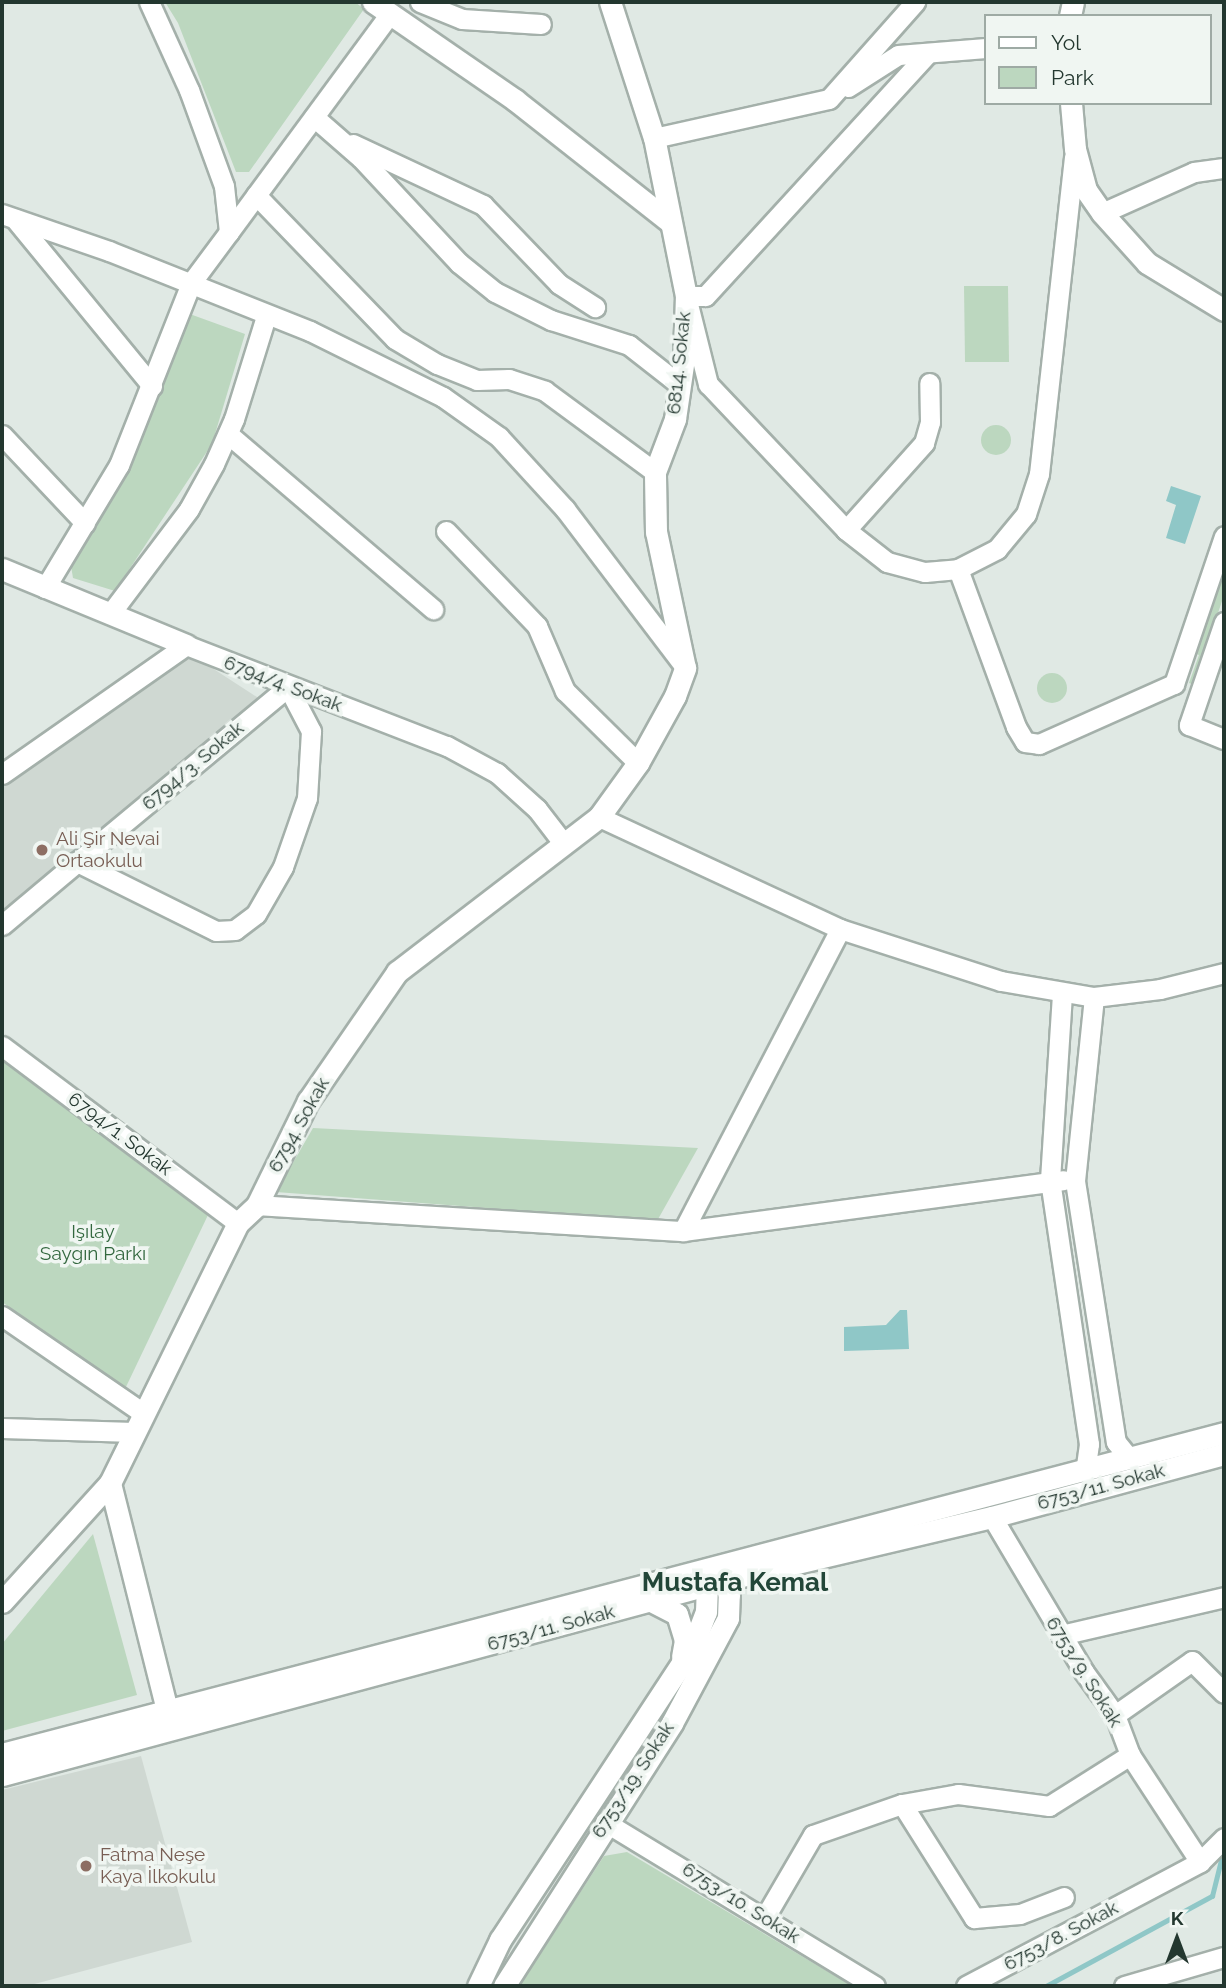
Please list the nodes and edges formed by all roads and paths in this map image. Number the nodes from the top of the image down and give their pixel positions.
1 (149, 2) edge
2 (373, 2) edge
3 (420, 2) edge
4 (610, 2) edge
5 (915, 2) edge
6 (390, 14) junction
7 (541, 24) dead end
8 (984, 48) edge
9 (928, 53) junction
10 (829, 99) junction
11 (1071, 105) edge
12 (314, 117) junction
13 (336, 136) junction
14 (654, 138) junction
15 (1075, 149) junction
16 (1224, 168) edge
17 (256, 195) junction
18 (1102, 213) junction
19 (8, 216) edge
20 (669, 221) junction
21 (229, 232) junction
22 (191, 283) junction
23 (686, 296) junction
24 (595, 307) dead end
25 (1224, 310) edge
26 (266, 316) junction
27 (929, 383) dead end
28 (680, 384) junction
29 (152, 386) junction
30 (228, 434) junction
31 (2, 435) edge
32 (654, 472) junction
33 (85, 523) junction
34 (846, 530) junction
35 (446, 531) dead end
36 (1224, 536) edge
37 (2, 569) edge
38 (958, 569) junction
39 (45, 589) junction
40 (433, 609) dead end
41 (110, 614) junction
42 (1224, 622) edge
43 (186, 645) junction
44 (685, 668) junction
45 (288, 687) junction
46 (1224, 739) edge
47 (638, 764) junction
48 (2, 774) edge
49 (598, 817) junction
50 (564, 844) junction
51 (77, 862) junction
52 (2, 925) edge
53 (839, 929) junction
54 (1224, 973) edge
55 (1062, 994) junction
56 (1094, 997) junction
57 (2, 1046) edge
58 (1050, 1180) junction
59 (1075, 1181) junction
60 (257, 1205) junction
61 (239, 1223) junction
62 (683, 1231) junction
63 (2, 1316) edge
64 (143, 1413) junction
65 (2, 1428) edge
66 (134, 1432) junction
67 (1224, 1433) edge
68 (1224, 1454) edge
69 (1130, 1459) junction
70 (1085, 1472) junction
71 (110, 1483) junction
72 (992, 1517) junction
73 (763, 1572) junction
74 (712, 1575) junction
75 (1224, 1597) edge
76 (651, 1601) junction
77 (2, 1602) edge
78 (728, 1618) junction
79 (1061, 1635) junction
80 (681, 1664) junction
81 (1224, 1693) edge
82 (167, 1710) junction
83 (1115, 1715) junction
84 (2, 1754) edge
85 (1130, 1755) junction
86 (2, 1775) edge
87 (902, 1804) junction
88 (605, 1822) junction
89 (1224, 1838) edge
90 (1200, 1862) junction
91 (1064, 1897) dead end
92 (765, 1917) junction
93 (1224, 1957) edge
94 (478, 1986) edge
95 (504, 1986) edge
96 (875, 1986) edge
97 (966, 1986) edge
98 (1124, 1986) edge

1 - 21 street
2 - 6 street
3 - 7 street
4 - 14 street, 6814. Sokak
5 - 10 street
6 - 12 street
6 - 20 street
8 - 9 street
9 - 10 street
9 - 23 street
10 - 14 street
11 - 15 street
12 - 13 street
12 - 17 street
13 - 24 street
13 - 28 street
14 - 20 street, 6814. Sokak
15 - 18 street
15 - 38 street
16 - 18 street
17 - 21 street
17 - 32 street
18 - 25 street
19 - 22 street
19 - 29 street
20 - 23 street, 6814. Sokak
21 - 22 street
22 - 26 street
22 - 29 street
23 - 28 street, 6814. Sokak
23 - 34 street
26 - 30 street
26 - 44 street
27 - 34 street
28 - 32 street, 6814. Sokak
29 - 33 street
30 - 40 street
30 - 41 street
31 - 33 street
32 - 44 street, 6814. Sokak
33 - 39 street
34 - 38 street
35 - 47 street
36 - 38 street
37 - 39 street
39 - 41 street
41 - 43 street
42 - 46 street
43 - 45 street, 6794/4. Sokak
43 - 48 street
44 - 47 street, 6794. Sokak
45 - 50 street, 6794/4. Sokak
45 - 51 street, 6794/3. Sokak
45 - 51 street
47 - 49 street, 6794. Sokak
49 - 50 street, 6794. Sokak
49 - 53 street
50 - 60 street, 6794. Sokak
51 - 52 street, 6794/3. Sokak
53 - 55 street
53 - 62 street
54 - 56 street
55 - 56 street
55 - 58 street
56 - 59 street
57 - 61 street, 6794/1. Sokak
58 - 59 street
58 - 62 street
58 - 70 street
59 - 69 street
60 - 61 street, 6794. Sokak
60 - 62 street
61 - 64 street, 6794. Sokak
63 - 64 street
64 - 66 street, 6794. Sokak
65 - 66 street
66 - 71 street, 6794. Sokak
67 - 69 street, 6753/11. Sokak
68 - 72 street, 6753/11. Sokak
69 - 70 street, 6753/11. Sokak
70 - 74 street, 6753/11. Sokak
71 - 77 street, 6794. Sokak
71 - 82 street
72 - 73 street, 6753/11. Sokak
72 - 79 street, 6753/9. Sokak
73 - 74 street, 6753/11. Sokak
73 - 78 street, 6753/19. Sokak
74 - 76 street, 6753/11. Sokak
74 - 78 street
74 - 80 street
74 - 82 street, 6753/11. Sokak
75 - 79 street
76 - 80 street
76 - 86 street, 6753/11. Sokak
78 - 88 street, 6753/19. Sokak
79 - 83 street, 6753/9. Sokak
80 - 94 street
81 - 83 street
82 - 84 street, 6753/11. Sokak
83 - 85 street, 6753/9. Sokak
85 - 87 street
85 - 90 street, 6753/9. Sokak
87 - 91 street
87 - 92 street
88 - 92 street, 6753/10. Sokak
88 - 95 street, 6753/19. Sokak
89 - 90 street, 6753/8. Sokak
90 - 97 street, 6753/8. Sokak
92 - 96 street, 6753/10. Sokak
93 - 98 street

